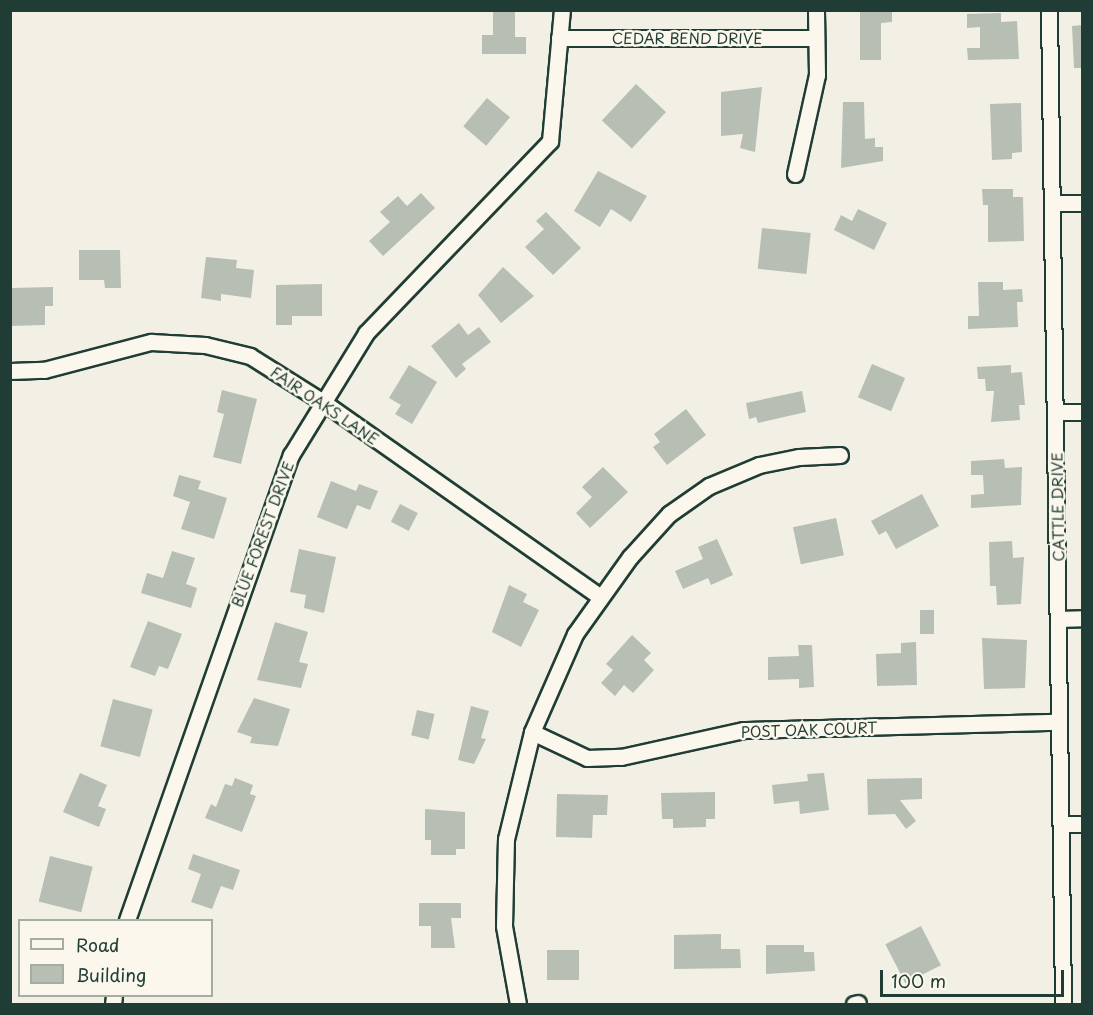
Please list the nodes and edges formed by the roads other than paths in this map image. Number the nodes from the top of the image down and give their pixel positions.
1 (562, 10) edge
2 (816, 10) edge
3 (1049, 10) edge
4 (559, 38) junction
5 (816, 38) junction
6 (795, 174) dead end
7 (1052, 203) junction
8 (1083, 203) edge
9 (10, 371) edge
10 (323, 402) junction
11 (1056, 412) junction
12 (1083, 412) edge
13 (840, 455) dead end
14 (600, 597) junction
15 (1083, 618) edge
16 (1058, 619) junction
17 (1059, 722) junction
18 (532, 732) junction
19 (1061, 824) junction
20 (1083, 824) edge
21 (128, 919) edge
22 (518, 1005) edge
23 (1063, 1005) edge

1 - 4 street, BLUE FOREST DRIVE
2 - 5 street
3 - 7 street, CATTLE DRIVE
4 - 5 street, CEDAR BEND DRIVE
4 - 10 street, BLUE FOREST DRIVE
5 - 6 street
7 - 8 street
7 - 11 street, CATTLE DRIVE
9 - 10 street, FAIR OAKS LANE
10 - 14 street, FAIR OAKS LANE
10 - 21 street, BLUE FOREST DRIVE
11 - 12 street
11 - 16 street, CATTLE DRIVE
13 - 14 street
14 - 18 street
15 - 16 street
16 - 17 street, CATTLE DRIVE
17 - 18 street, POST OAK COURT
17 - 19 street, CATTLE DRIVE
18 - 22 street
19 - 20 street
19 - 23 street, CATTLE DRIVE

